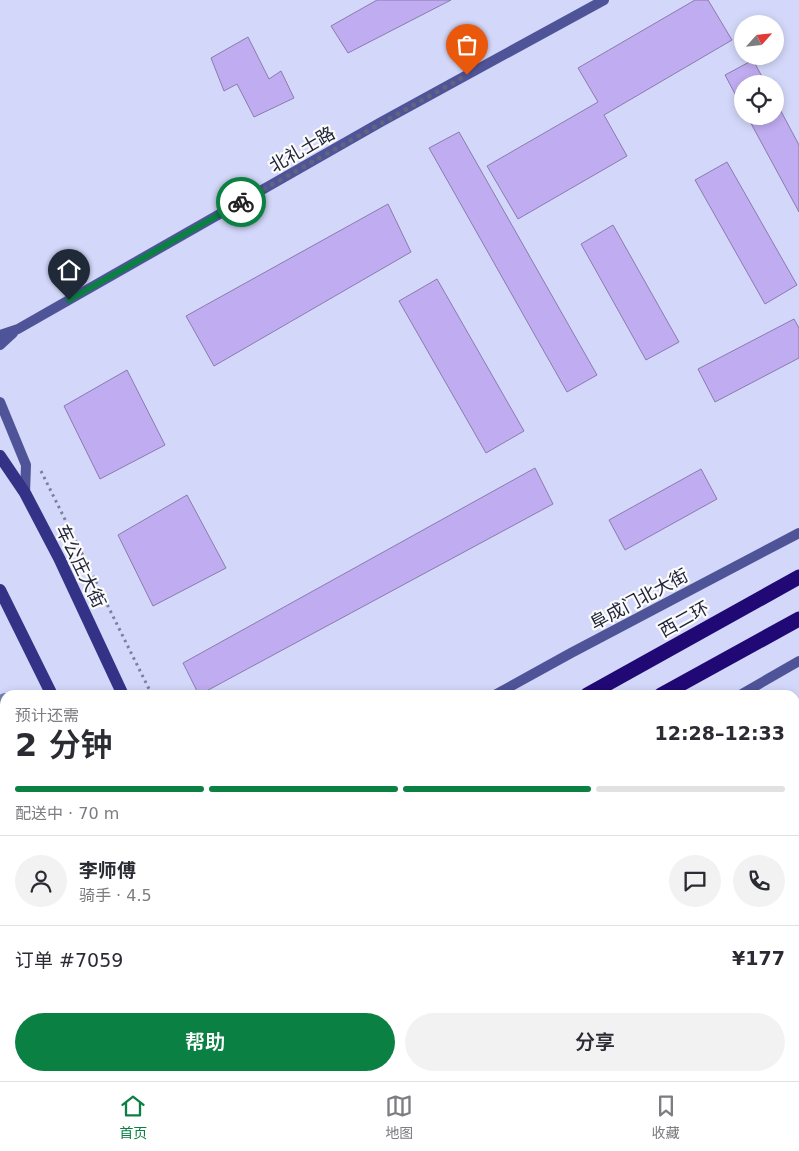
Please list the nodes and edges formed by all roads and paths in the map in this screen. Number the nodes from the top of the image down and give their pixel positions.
1 (604, 0) edge
2 (18, 329) junction
3 (0, 335) edge
4 (0, 345) edge
5 (0, 402) edge
6 (0, 456) edge
7 (39, 467) dead end
8 (25, 493) junction
9 (799, 533) edge
10 (799, 577) edge
11 (0, 590) edge
12 (799, 619) edge
13 (799, 661) edge
14 (50, 690) edge
15 (121, 690) edge
16 (150, 690) edge
17 (504, 690) edge
18 (596, 690) edge
19 (670, 690) edge
20 (749, 690) edge

1 - 2 street, 北礼士路
2 - 3 street, 北礼士路
2 - 4 street, 北礼士路
5 - 8 street
6 - 8 main road, 车公庄大街
7 - 16 path
8 - 15 main road, 车公庄大街
9 - 17 street, 阜成门北大街
10 - 18 highway, 西二环
11 - 14 main road
12 - 19 highway
13 - 20 street

